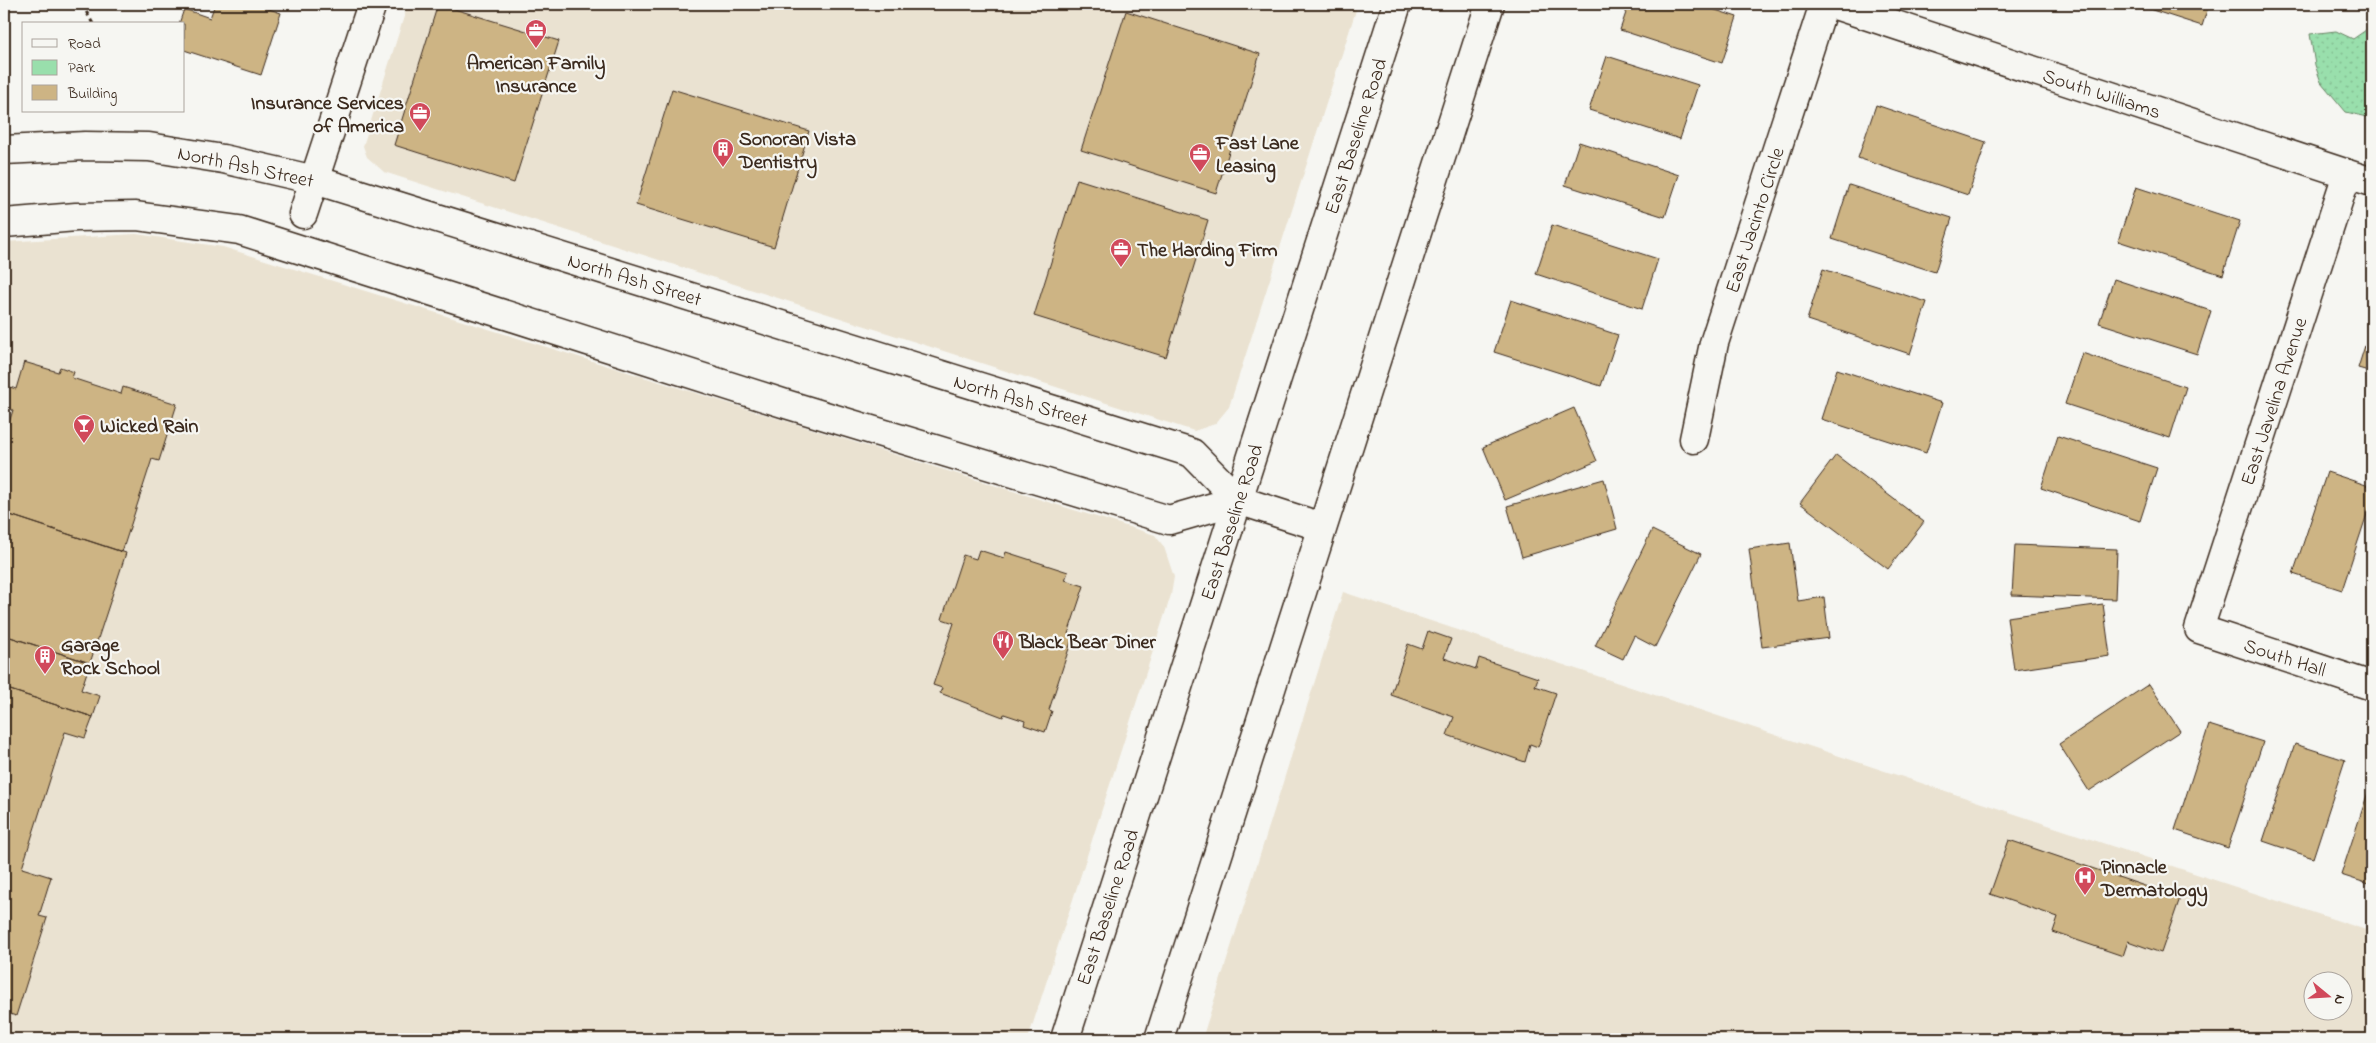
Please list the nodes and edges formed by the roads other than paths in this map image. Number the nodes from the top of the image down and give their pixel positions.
1 (372, 4) edge
2 (1397, 4) edge
3 (1490, 4) edge
4 (1824, 4) edge
5 (1832, 4) edge
6 (4, 150) edge
7 (2347, 174) junction
8 (315, 180) junction
9 (2372, 182) edge
10 (303, 214) dead end
11 (4, 223) edge
12 (1694, 440) dead end
13 (1238, 500) junction
14 (1322, 527) junction
15 (2198, 628) joint
16 (2372, 686) edge
17 (1065, 1039) edge
18 (1159, 1039) edge

1 - 8 street
2 - 13 street, East Baseline Road
3 - 14 street
4 - 12 street, East Jacinto Circle
5 - 7 street, South Williams
6 - 8 street, North Ash Street
7 - 9 street, South Williams
7 - 15 street, East Javelina Avenue
8 - 10 street
8 - 13 street, North Ash Street
11 - 13 street
13 - 14 street, North Ash Street
13 - 17 street, East Baseline Road
14 - 18 street
15 - 16 street, South Hall

